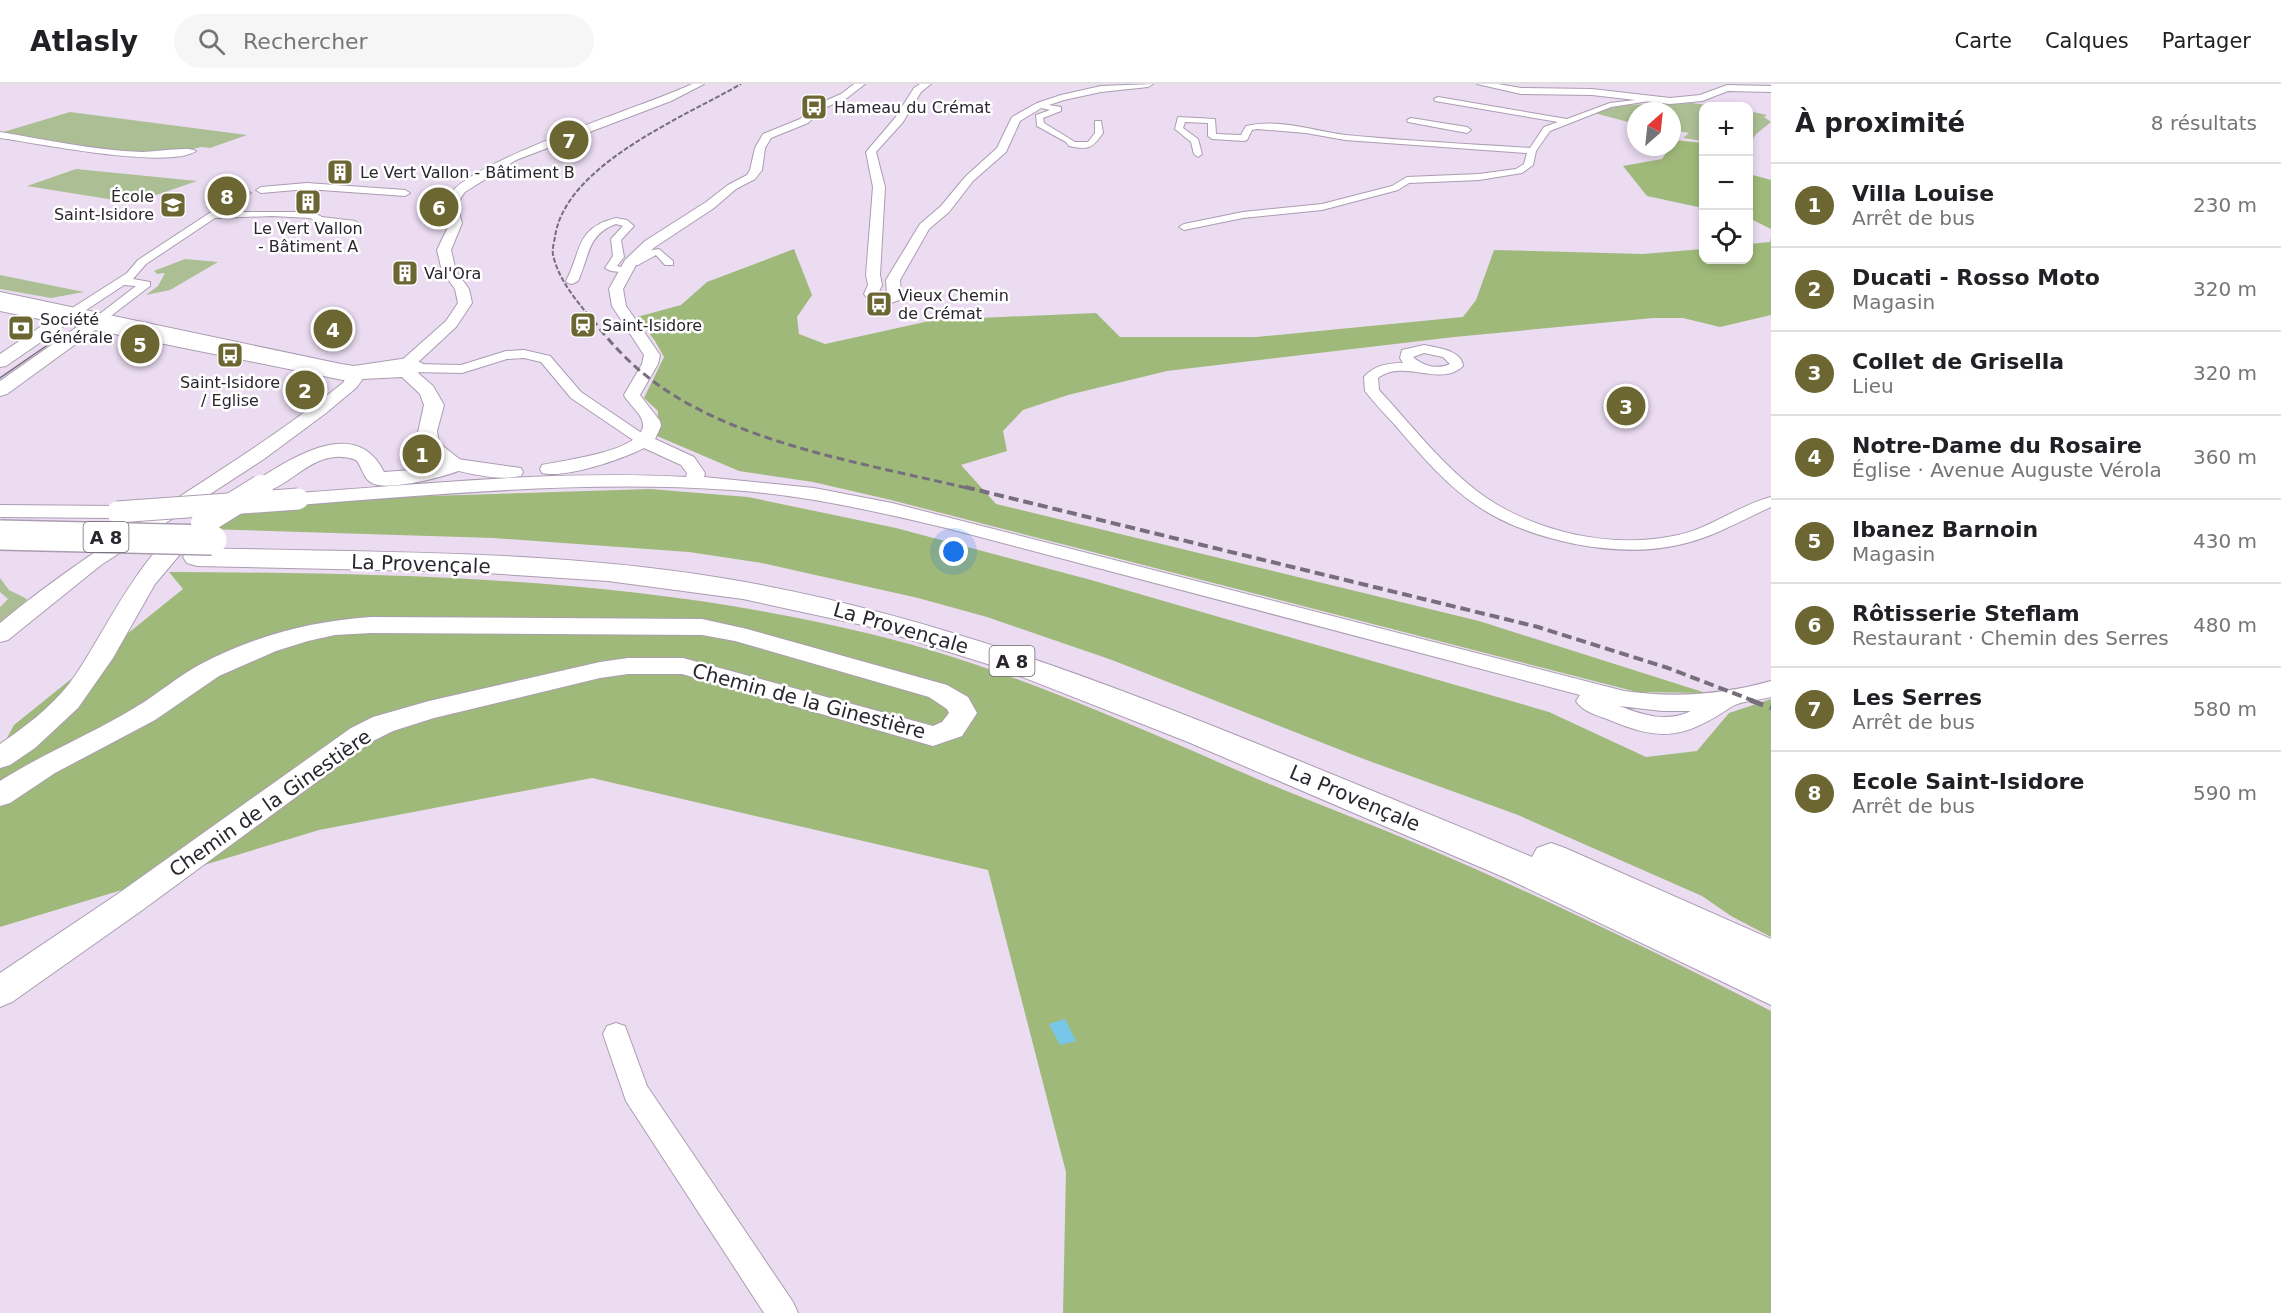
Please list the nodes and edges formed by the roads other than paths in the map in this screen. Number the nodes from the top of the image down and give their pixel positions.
1 (699, 84) edge
2 (860, 84) edge
3 (926, 84) edge
4 (1148, 84) edge
5 (1482, 84) edge
6 (1771, 89) edge
7 (1438, 99) dead end
8 (1652, 100) junction
9 (1040, 105) junction
10 (1411, 120) dead end
11 (1570, 121) junction
12 (1098, 123) dead end
13 (1475, 123) dead end
14 (1467, 130) junction
15 (0, 135) edge
16 (1459, 146) junction
17 (192, 151) dead end
18 (1532, 151) junction
19 (1198, 154) dead end
20 (405, 193) dead end
21 (211, 215) junction
22 (356, 224) dead end
23 (1184, 227) dead end
24 (669, 263) dead end
25 (628, 267) junction
26 (123, 281) junction
27 (572, 281) dead end
28 (0, 297) edge
29 (0, 306) edge
30 (69, 316) junction
31 (95, 322) junction
32 (0, 362) edge
33 (1401, 362) junction
34 (403, 368) junction
35 (350, 373) junction
36 (0, 390) edge
37 (644, 441) junction
38 (679, 457) junction
39 (457, 465) junction
40 (674, 481) junction
41 (694, 482) junction
42 (1771, 501) edge
43 (0, 511) edge
44 (0, 535) edge
45 (204, 540) junction
46 (0, 552) edge
47 (0, 635) edge
48 (1771, 688) edge
49 (0, 758) edge
50 (0, 795) edge
51 (1771, 958) edge
52 (1771, 987) edge
53 (0, 992) edge
54 (616, 1034) dead end
55 (782, 1313) edge

1 - 34 street
2 - 25 street
3 - 9 street
4 - 9 street
5 - 8 street
6 - 8 street
7 - 11 street
8 - 11 street
9 - 12 street
10 - 14 street
11 - 18 street
13 - 14 street
14 - 16 street
15 - 17 street
16 - 18 street
16 - 19 street
18 - 23 street
20 - 21 street
21 - 22 street
21 - 26 street
24 - 25 street
25 - 27 street
25 - 37 street
26 - 30 street
26 - 31 street
28 - 30 main road
29 - 30 main road
30 - 31 main road
30 - 32 main road
31 - 35 main road
31 - 36 main road
33 - 33 street
33 - 42 street
34 - 35 main road
34 - 37 street
34 - 39 main road
35 - 47 street
37 - 38 street
37 - 39 street
38 - 40 street
38 - 41 street
39 - 45 main road, bridge
40 - 41 street
40 - 43 street, bridge
41 - 48 street
44 - 45 highway, La Provençale / A 8, bridge
45 - 46 highway, La Provençale / A 8
45 - 49 main road
45 - 51 highway, La Provençale / A 8
45 - 52 highway, La Provençale / A 8
50 - 53 main road, Chemin de la Ginestière
54 - 55 street

